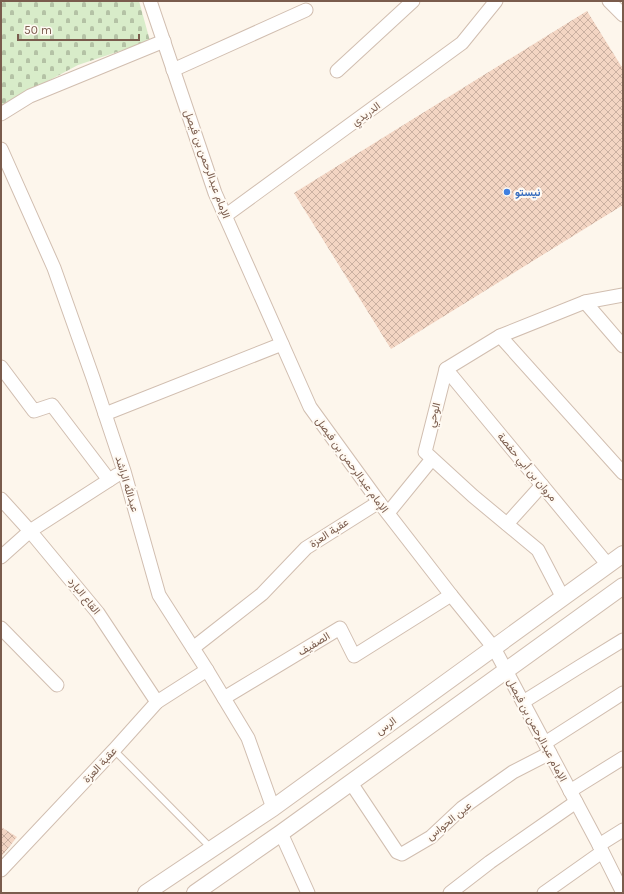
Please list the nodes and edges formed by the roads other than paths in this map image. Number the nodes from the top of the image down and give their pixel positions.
1 (150, 1) edge
2 (413, 1) edge
3 (496, 1) edge
4 (609, 1) edge
5 (306, 10) dead end
6 (623, 15) edge
7 (164, 41) junction
8 (174, 70) junction
9 (337, 71) dead end
10 (1, 114) edge
11 (1, 149) edge
12 (225, 216) junction
13 (623, 295) edge
14 (585, 302) junction
15 (500, 336) junction
16 (282, 344) junction
17 (623, 346) edge
18 (1, 367) edge
19 (446, 368) junction
20 (105, 414) junction
21 (432, 459) junction
22 (124, 471) junction
23 (623, 473) edge
24 (109, 480) junction
25 (542, 485) junction
26 (1, 499) edge
27 (379, 502) junction
28 (388, 513) junction
29 (507, 524) junction
30 (30, 531) junction
31 (623, 554) edge
32 (1, 557) edge
33 (608, 565) junction
34 (623, 586) edge
35 (451, 595) junction
36 (563, 598) junction
37 (1, 628) edge
38 (623, 640) edge
39 (193, 648) junction
40 (494, 648) junction
41 (207, 670) junction
42 (506, 671) junction
43 (57, 685) dead end
44 (623, 693) edge
45 (224, 698) junction
46 (157, 702) junction
47 (523, 702) junction
48 (547, 748) junction
49 (114, 750) junction
50 (623, 758) edge
51 (351, 783) junction
52 (573, 797) junction
53 (273, 808) junction
54 (623, 830) edge
55 (281, 833) junction
56 (600, 848) junction
57 (213, 849) junction
58 (1, 870) edge
59 (146, 893) edge
60 (195, 893) edge
61 (308, 893) edge
62 (450, 893) edge
63 (544, 893) edge
64 (623, 893) edge

1 - 7 street, الإمام عبدالرحمن بن فيصل
2 - 9 street
3 - 12 street, الدريدي
4 - 6 street
5 - 8 street
7 - 8 street, الإمام عبدالرحمن بن فيصل
7 - 10 street
8 - 12 street, الإمام عبدالرحمن بن فيصل
11 - 20 street, عبدالله الراشد
12 - 16 street, الإمام عبدالرحمن بن فيصل
13 - 14 street
14 - 15 street
14 - 17 street
15 - 19 street
15 - 23 street
16 - 20 street
16 - 27 street, الإمام عبدالرحمن بن فيصل
18 - 24 street
19 - 21 street, الوحي
19 - 25 street, مروان بن أبي حفصة
20 - 22 street, عبدالله الراشد
21 - 28 street
21 - 29 street
22 - 24 street
22 - 39 street, عبدالله الراشد
24 - 30 street
25 - 29 street
25 - 33 street, مروان بن أبي حفصة
26 - 30 street, القاع البارد
27 - 28 street, الإمام عبدالرحمن بن فيصل
27 - 39 street, عقبة العزة
28 - 35 street, الإمام عبدالرحمن بن فيصل
29 - 36 street
30 - 32 street
30 - 46 street, القاع البارد
31 - 33 street, الرس
33 - 36 street, الرس
34 - 42 street
35 - 40 street, الإمام عبدالرحمن بن فيصل
35 - 45 street, الصفيف
36 - 40 street, الرس
37 - 43 street
38 - 47 street
39 - 41 street, عبدالله الراشد
40 - 42 street, الإمام عبدالرحمن بن فيصل
40 - 53 street, الرس
41 - 45 street, عبدالله الراشد
41 - 46 street, عقبة العزة
42 - 47 street, الإمام عبدالرحمن بن فيصل
42 - 51 street
44 - 48 street, عين الحواس
45 - 53 street, عبدالله الراشد
46 - 49 street, عقبة العزة
47 - 48 street, الإمام عبدالرحمن بن فيصل
48 - 51 street, عين الحواس
48 - 52 street, الإمام عبدالرحمن بن فيصل
49 - 57 lane
49 - 58 street, عقبة العزة
50 - 52 street
51 - 55 street
52 - 56 street, الإمام عبدالرحمن بن فيصل
52 - 62 street
53 - 57 street, الرس
54 - 56 street
55 - 60 street
55 - 61 street
56 - 63 street
56 - 64 street, الإمام عبدالرحمن بن فيصل
57 - 59 street, الرس

